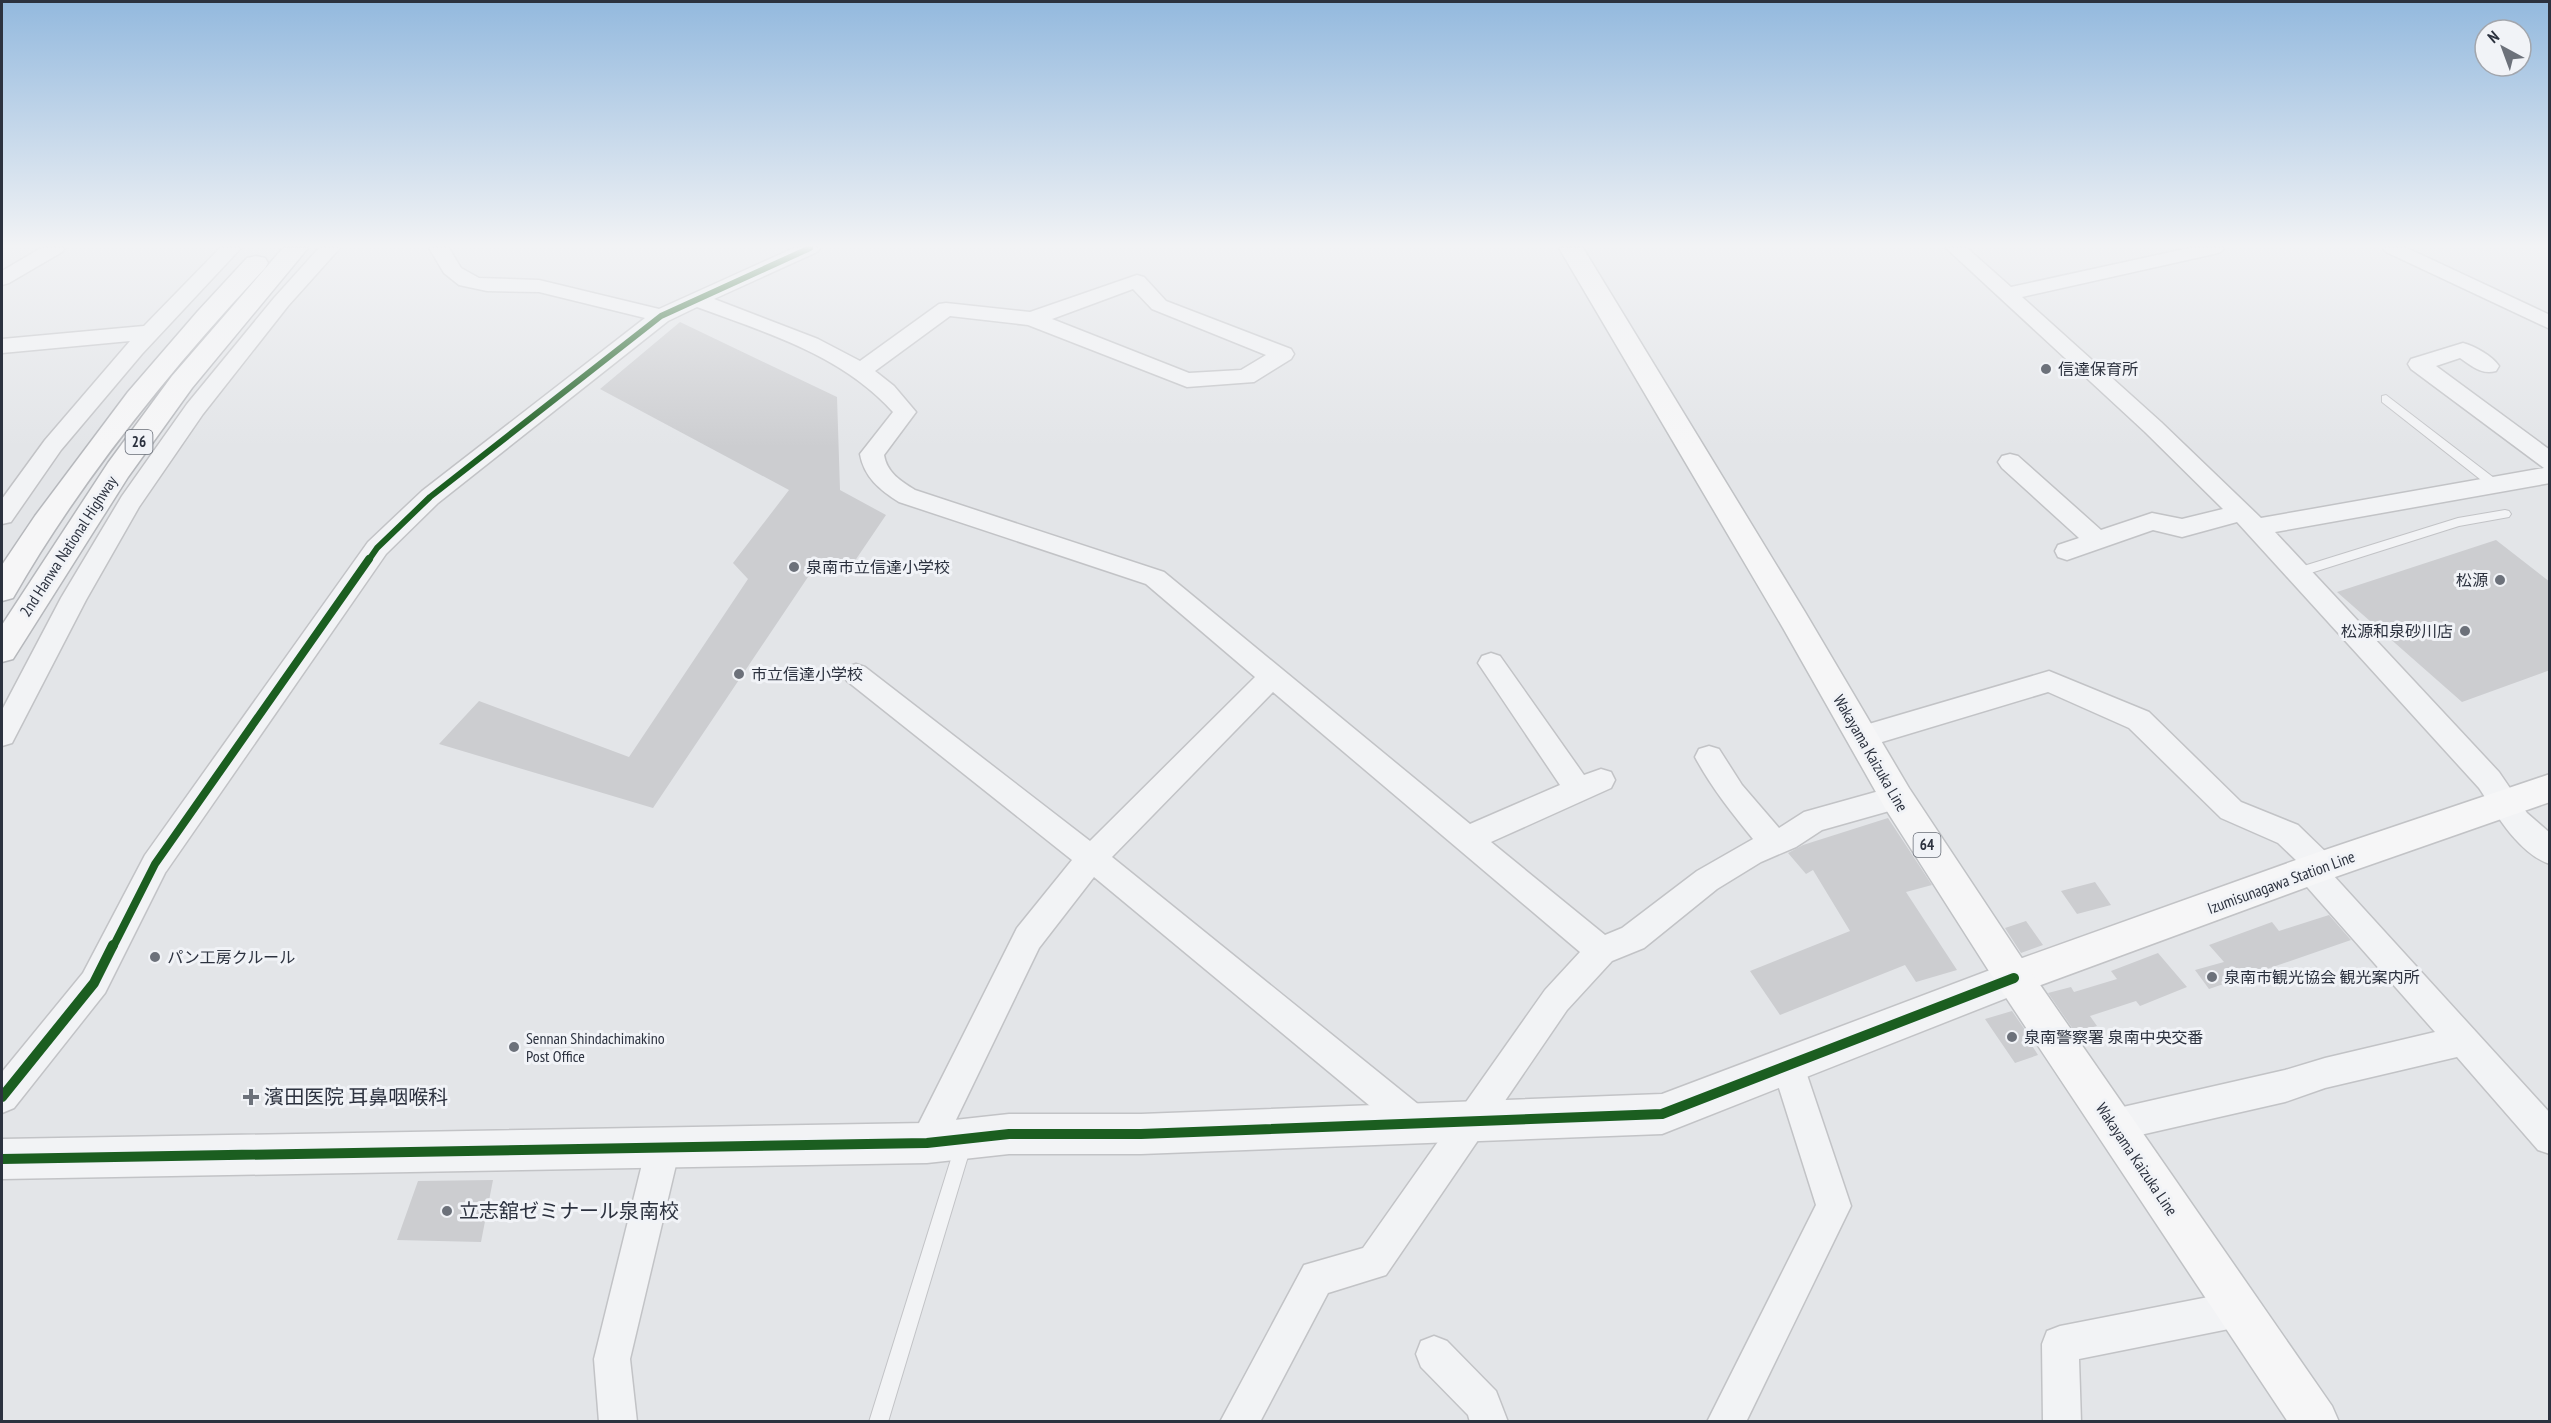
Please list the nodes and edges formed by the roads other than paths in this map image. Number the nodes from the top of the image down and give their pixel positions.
1 (167, 314) edge
2 (206, 314) edge
3 (240, 314) edge
4 (271, 314) edge
5 (654, 314) edge
6 (665, 314) edge
7 (734, 314) edge
8 (938, 314) edge
9 (992, 314) edge
10 (1045, 314) edge
11 (1181, 314) edge
12 (1611, 314) edge
13 (2029, 314) edge
14 (2532, 314) edge
15 (661, 316) junction
16 (1032, 319) junction
17 (2550, 323) edge
18 (150, 332) junction
19 (2, 346) edge
20 (2488, 366) dead end
21 (861, 370) junction
22 (2386, 399) dead end
23 (2010, 462) dead end
24 (2550, 462) edge
25 (2550, 475) edge
26 (2494, 484) junction
27 (2505, 514) dead end
28 (2, 516) edge
29 (2248, 520) junction
30 (2097, 540) junction
31 (2067, 551) dead end
32 (2298, 572) junction
33 (2, 590) edge
34 (2, 650) edge
35 (1491, 663) dead end
36 (856, 675) dead end
37 (1273, 676) junction
38 (2, 735) edge
39 (1862, 737) junction
40 (1709, 757) dead end
41 (2550, 788) edge
42 (1897, 798) junction
43 (2504, 804) junction
44 (1467, 839) junction
45 (1774, 843) junction
46 (2550, 852) edge
47 (1091, 859) junction
48 (2316, 869) junction
49 (1601, 951) junction
50 (2014, 978) junction
51 (2463, 1041) junction
52 (1788, 1066) junction
53 (2, 1096) edge
54 (1472, 1122) junction
55 (1417, 1124) junction
56 (2114, 1125) junction
57 (2550, 1138) edge
58 (946, 1141) junction
59 (663, 1148) junction
60 (2, 1159) edge
61 (2239, 1309) junction
62 (1434, 1354) dead end
63 (618, 1422) edge
64 (878, 1422) edge
65 (1239, 1422) edge
66 (1489, 1422) edge
67 (1726, 1422) edge
68 (2062, 1422) edge
69 (2316, 1422) edge

1 - 18 street
2 - 33 main road, 2nd Hanwa National Highway / 26
3 - 34 main road, 2nd Hanwa National Highway / 26
4 - 38 street
5 - 15 street
6 - 15 street
7 - 21 street
8 - 21 street
9 - 16 street
10 - 16 street
11 - 16 street
12 - 39 main road, Wakayama Kaizuka Line / 64
13 - 29 street
14 - 17 street
15 - 53 street
18 - 19 street
18 - 28 street
20 - 24 street
21 - 37 street
22 - 26 lane
23 - 30 street
25 - 26 street
26 - 29 street
27 - 32 lane
29 - 30 street
29 - 32 street
30 - 31 street
32 - 43 street
35 - 44 street
36 - 47 street
37 - 44 street
37 - 47 street
39 - 42 main road, Wakayama Kaizuka Line / 64
39 - 48 street
40 - 45 street
41 - 43 main road, Izumisunagawa Station Line
42 - 45 street
42 - 50 main road, Wakayama Kaizuka Line / 64
43 - 46 street
43 - 48 main road, Izumisunagawa Station Line
44 - 49 street
45 - 49 street
47 - 55 street
47 - 58 street
48 - 50 main road, Izumisunagawa Station Line
48 - 51 street
49 - 54 street
50 - 52 street
50 - 56 main road, Wakayama Kaizuka Line / 64
51 - 56 street
51 - 57 street
52 - 54 street
52 - 67 street
54 - 55 street
54 - 65 street
55 - 58 street
56 - 61 main road, Wakayama Kaizuka Line / 64
58 - 59 street
58 - 64 lane
59 - 60 street
59 - 63 street
61 - 68 street
61 - 69 main road, Wakayama Kaizuka Line / 64
62 - 66 street

